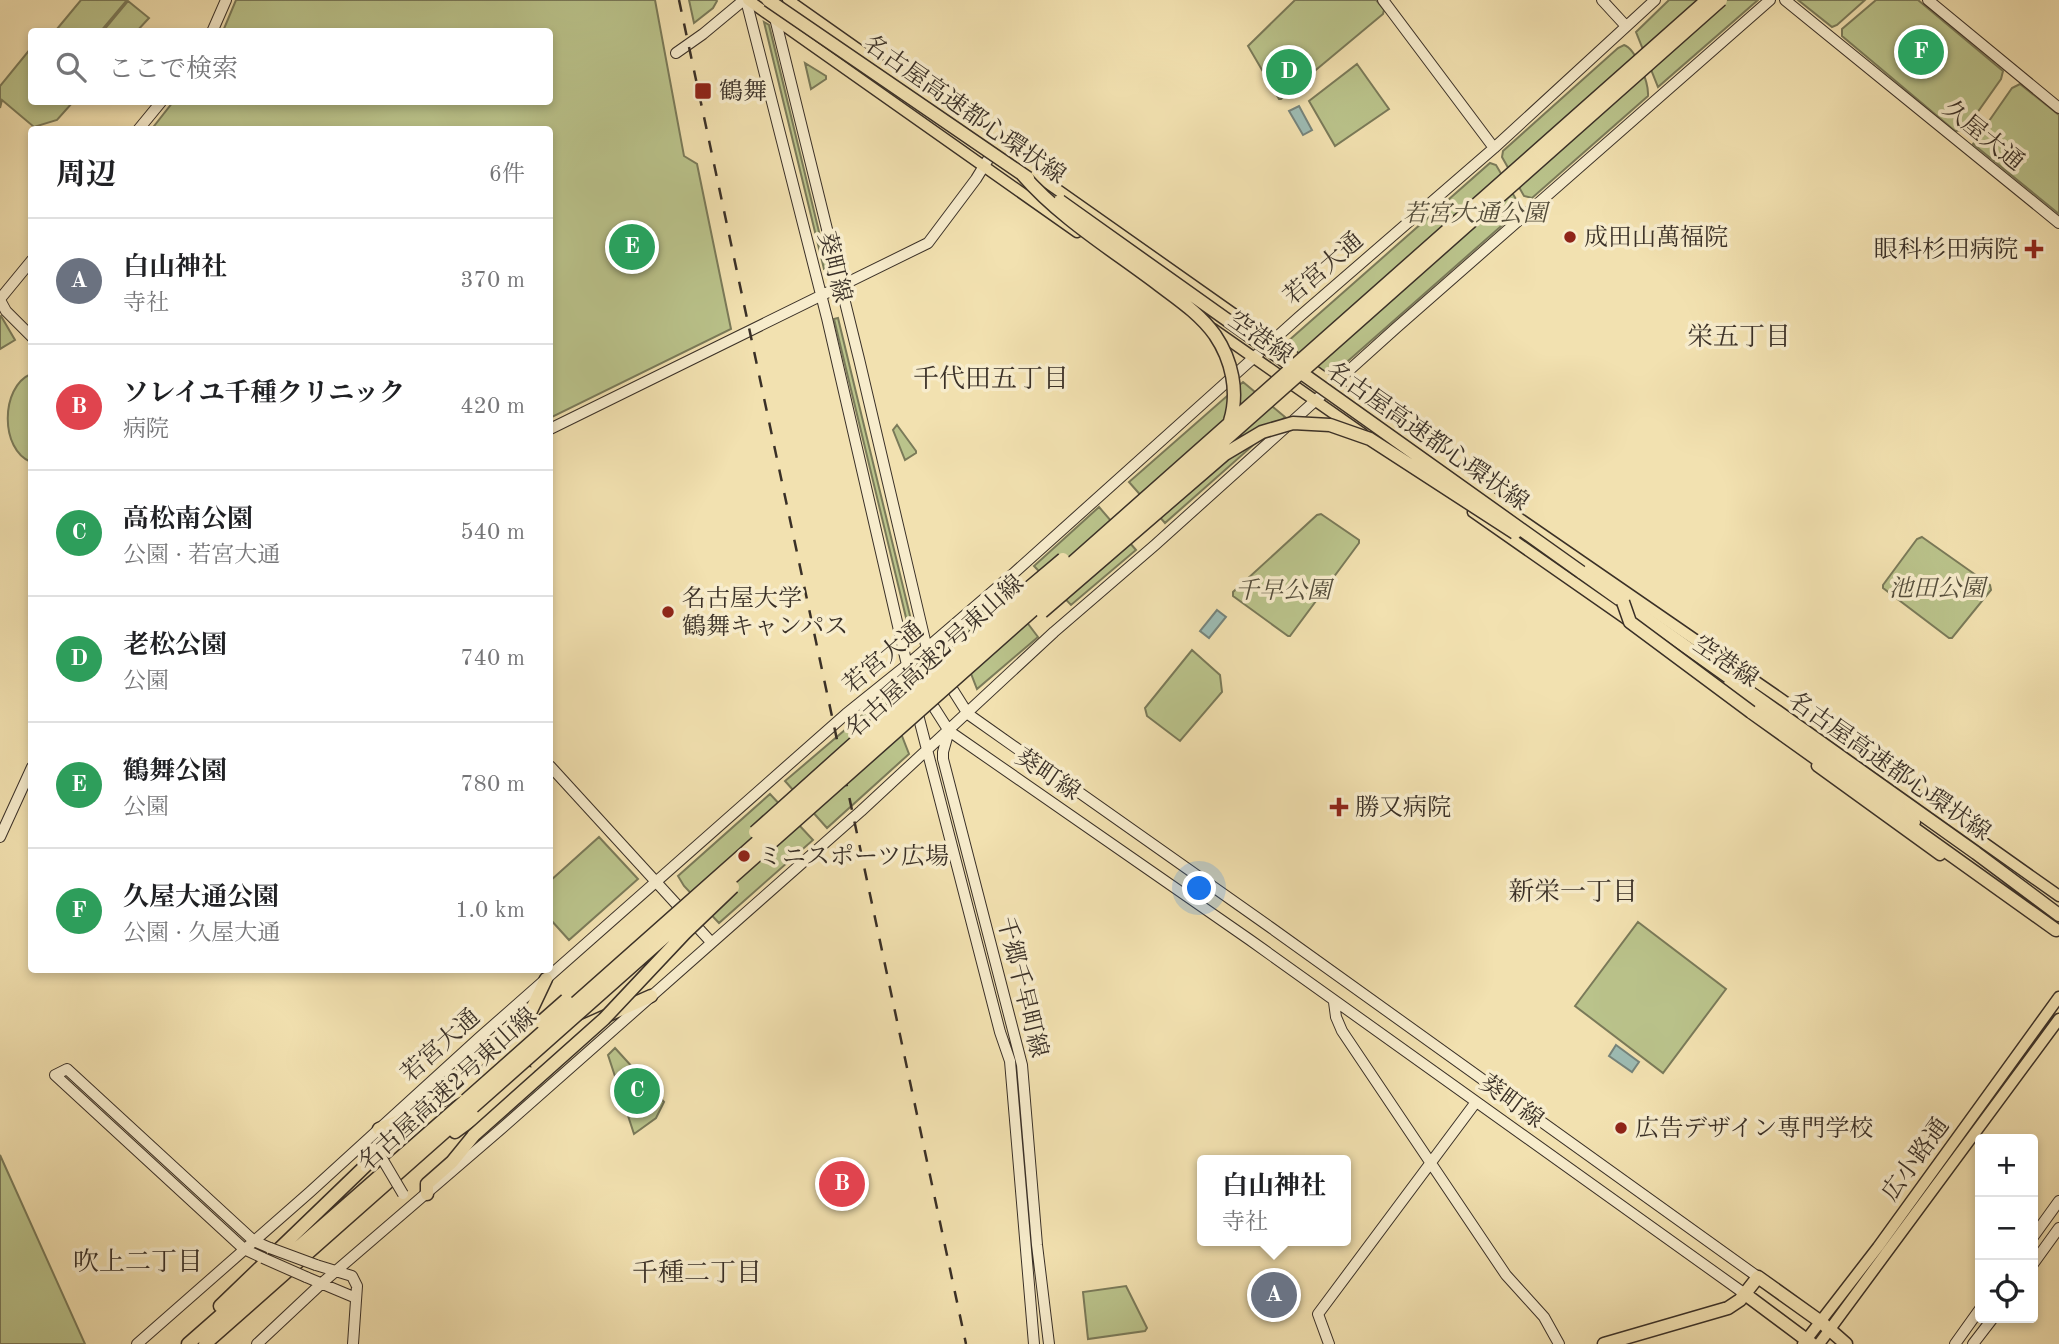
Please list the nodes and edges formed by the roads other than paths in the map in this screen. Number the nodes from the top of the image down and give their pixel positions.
1 (226, 0) edge
2 (746, 0) edge
3 (771, 0) edge
4 (788, 0) edge
5 (1383, 0) edge
6 (1602, 0) edge
7 (1654, 0) edge
8 (1707, 0) edge
9 (1721, 0) edge
10 (1770, 0) edge
11 (1785, 0) edge
12 (1927, 0) edge
13 (774, 18) junction
14 (1625, 25) junction
15 (214, 28) edge
16 (676, 54) dead end
17 (159, 105) edge
18 (2059, 108) edge
19 (141, 126) edge
20 (996, 147) junction
21 (1494, 148) junction
22 (984, 167) junction
23 (1022, 174) junction
24 (2059, 223) edge
25 (28, 265) edge
26 (841, 287) junction
27 (821, 297) junction
28 (0, 300) edge
29 (28, 333) edge
30 (1271, 342) junction
31 (1252, 358) junction
32 (1333, 385) junction
33 (1317, 400) junction
34 (553, 428) edge
35 (1581, 572) junction
36 (1623, 602) junction
37 (999, 644) junction
38 (927, 649) junction
39 (907, 665) junction
40 (968, 714) junction
41 (949, 732) junction
42 (926, 752) junction
43 (553, 769) edge
44 (28, 776) edge
45 (821, 801) junction
46 (0, 837) edge
47 (734, 857) junction
48 (657, 883) junction
49 (2059, 897) edge
50 (2059, 915) edge
51 (2058, 930) edge
52 (711, 942) junction
53 (553, 973) edge
54 (553, 973) edge
55 (546, 979) junction
56 (579, 994) junction
57 (651, 996) junction
58 (2059, 997) edge
59 (1334, 1002) junction
60 (2059, 1019) edge
61 (434, 1100) dead end
62 (1476, 1102) junction
63 (469, 1103) junction
64 (411, 1122) dead end
65 (379, 1129) junction
66 (369, 1139) junction
67 (1430, 1162) junction
68 (427, 1194) junction
69 (2059, 1201) edge
70 (410, 1208) junction
71 (2045, 1220) junction
72 (334, 1229) junction
73 (2038, 1230) edge
74 (2059, 1230) edge
75 (254, 1241) junction
76 (244, 1250) junction
77 (2036, 1260) edge
78 (337, 1271) junction
79 (1758, 1277) junction
80 (323, 1283) junction
81 (1745, 1294) junction
82 (356, 1298) junction
83 (1975, 1316) edge
84 (1989, 1323) edge
85 (1825, 1326) junction
86 (1810, 1343) edge
87 (137, 1344) edge
88 (186, 1344) edge
89 (205, 1344) edge
90 (257, 1344) edge
91 (354, 1344) edge
92 (1034, 1344) edge
93 (1049, 1344) edge
94 (1329, 1344) edge
95 (1559, 1344) edge
96 (1604, 1344) edge
97 (1846, 1344) edge
98 (1955, 1344) edge
99 (1973, 1344) edge

1 - 15 street
2 - 13 main road, 空港線
2 - 16 street
2 - 27 street, 葵町線
3 - 13 street, 葵町線
3 - 23 highway, 名古屋高速都心環状線, bridge
4 - 20 main road, 空港線
5 - 21 street
6 - 14 street
7 - 14 street, 若宮大通
8 - 47 highway, 名古屋高速2号東山線, bridge
9 - 37 highway, 名古屋高速2号東山線, bridge
10 - 32 street
11 - 24 street, 久屋大通
12 - 18 street
13 - 22 main road, 空港線
13 - 26 street, 葵町線
14 - 21 street, 若宮大通
17 - 19 street
20 - 22 street
20 - 30 main road, 空港線
21 - 30 street, 若宮大通
22 - 26 street
22 - 31 main road, 空港線
23 - 35 highway, 名古屋高速都心環状線, bridge
23 - 47 highway, bridge
25 - 28 street
26 - 27 street
26 - 38 street, 葵町線
27 - 34 street
27 - 39 street, 葵町線
28 - 29 street
30 - 31 street, 若宮大通
30 - 32 main road, 空港線
31 - 33 main road, 空港線
31 - 38 street, 若宮大通
32 - 33 street
32 - 49 main road, 空港線
33 - 40 street
33 - 51 main road, 空港線
35 - 36 highway, 名古屋高速都心環状線
35 - 37 highway, bridge
36 - 50 highway, 名古屋高速都心環状線
36 - 51 highway, bridge
37 - 45 highway, 名古屋高速2号東山線, bridge
37 - 45 highway, bridge
38 - 39 street, 若宮大通
38 - 40 street, 葵町線
38 - 41 street, 千郷千早町線
39 - 41 street, 葵町線
39 - 42 street, 千郷千早町線
39 - 48 street, 若宮大通
40 - 41 street
40 - 79 street, 葵町線
41 - 42 street
41 - 59 street, 葵町線
41 - 93 street, 千郷千早町線
42 - 52 street
42 - 92 street, 千郷千早町線
43 - 48 street
44 - 46 street
45 - 63 highway, 名古屋高速2号東山線, bridge
45 - 68 highway, bridge
47 - 56 highway, 名古屋高速2号東山線, bridge
47 - 56 highway, bridge
48 - 52 street
48 - 54 street, 若宮大通
52 - 57 street
53 - 55 street, 若宮大通
55 - 61 highway
55 - 65 street, 若宮大通
56 - 63 highway, 名古屋高速2号東山線, bridge
56 - 65 highway, bridge
57 - 68 street
57 - 72 highway
58 - 85 main road, 広小路通
59 - 62 street, 葵町線
59 - 67 street
60 - 85 main road, 広小路通
62 - 67 street
62 - 81 street, 葵町線
63 - 72 highway, 名古屋高速2号東山線
63 - 88 highway, 名古屋高速2号東山線
64 - 88 highway
65 - 66 street, 若宮大通
66 - 70 street, bridge
66 - 75 street, 若宮大通
67 - 94 street
67 - 95 street
68 - 70 street
69 - 71 street
70 - 78 street
71 - 73 street
71 - 74 street
72 - 89 highway, 名古屋高速2号東山線
74 - 77 street
75 - 76 street, 若宮大通
75 - 76 street
75 - 78 street, bridge
76 - 80 street, bridge
76 - 87 street, 若宮大通
78 - 80 street
78 - 82 street
79 - 81 highway
79 - 85 highway
80 - 82 street
80 - 90 street
81 - 86 highway
81 - 96 highway
82 - 91 street
83 - 98 street
84 - 99 street
85 - 86 main road, 広小路通
85 - 97 highway

